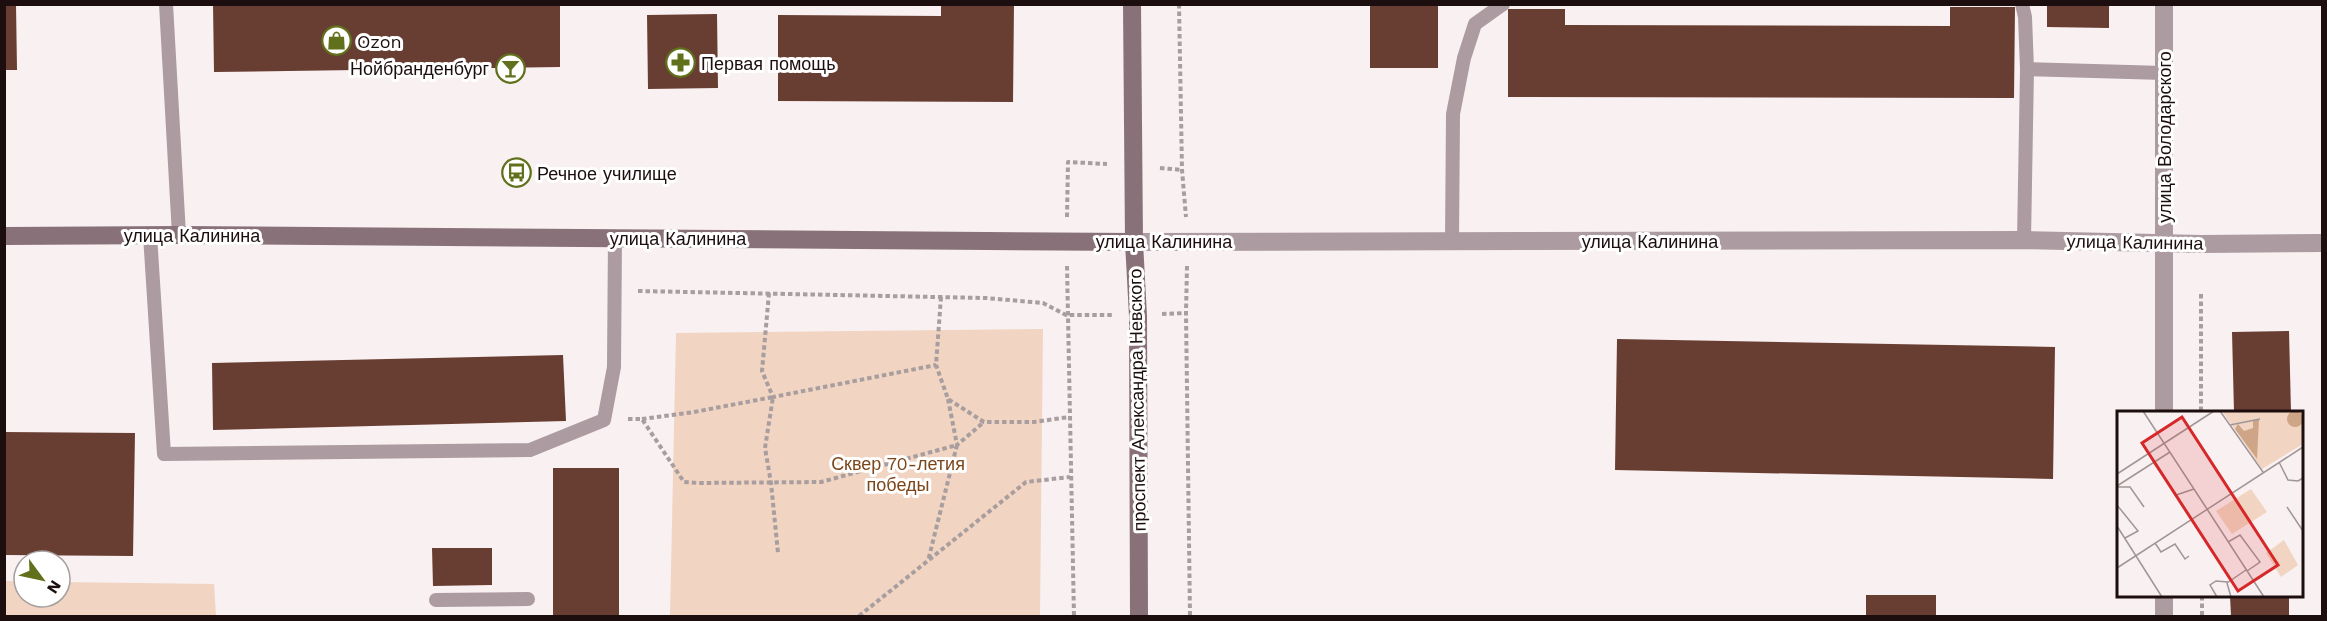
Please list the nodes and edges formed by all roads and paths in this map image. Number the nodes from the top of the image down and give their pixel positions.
1 (166, 4) edge
2 (1132, 4) edge
3 (1179, 4) edge
4 (1503, 4) edge
5 (2022, 4) edge
6 (2164, 4) edge
7 (2027, 69) junction
8 (2164, 73) junction
9 (1182, 170) dead end
10 (150, 235) junction
11 (179, 235) junction
12 (4, 236) edge
13 (615, 237) junction
14 (2024, 240) junction
15 (1452, 241) junction
16 (1134, 242) junction
17 (2163, 243) junction
18 (2322, 243) edge
19 (615, 290) junction
20 (770, 293) junction
21 (2201, 294) dead end
22 (941, 297) junction
23 (1186, 313) dead end
24 (936, 365) junction
25 (773, 397) junction
26 (948, 399) junction
27 (2164, 411) edge
28 (2201, 411) edge
29 (1069, 417) junction
30 (642, 419) junction
31 (604, 420) junction
32 (984, 422) junction
33 (957, 445) junction
34 (1070, 477) junction
35 (771, 483) junction
36 (778, 553) dead end
37 (928, 561) junction
38 (2164, 597) edge
39 (2202, 597) edge
40 (528, 599) dead end
41 (436, 600) dead end
42 (859, 616) edge
43 (1074, 616) edge
44 (1139, 616) edge
45 (1190, 616) edge
46 (2164, 616) edge
47 (2202, 616) edge

1 - 11 lane
2 - 16 main road, проспект Александра Невского
3 - 9 path
4 - 15 lane
5 - 7 lane
6 - 8 street, улица Володарского
7 - 8 lane
7 - 14 lane
8 - 17 street, улица Володарского
10 - 11 main road, улица Калинина
10 - 12 main road, улица Калинина
10 - 31 lane
11 - 13 main road, улица Калинина
13 - 16 main road, улица Калинина
13 - 19 lane
14 - 15 street, улица Калинина
14 - 17 street, улица Калинина
15 - 16 street, улица Калинина
16 - 44 main road, проспект Александра Невского
17 - 18 street, улица Калинина
17 - 27 street, улица Володарского
19 - 20 path
19 - 31 lane
20 - 22 path
20 - 25 path
21 - 28 path
22 - 24 path
22 - 29 path
23 - 45 path
24 - 25 path
24 - 26 path
25 - 30 path
25 - 35 path
26 - 32 path
26 - 33 path
29 - 32 path
29 - 34 path
30 - 31 path
30 - 35 path
32 - 33 path
33 - 35 path
33 - 37 path
34 - 37 path
34 - 43 path
35 - 36 path
37 - 42 path
38 - 46 street
39 - 47 path
40 - 41 lane

